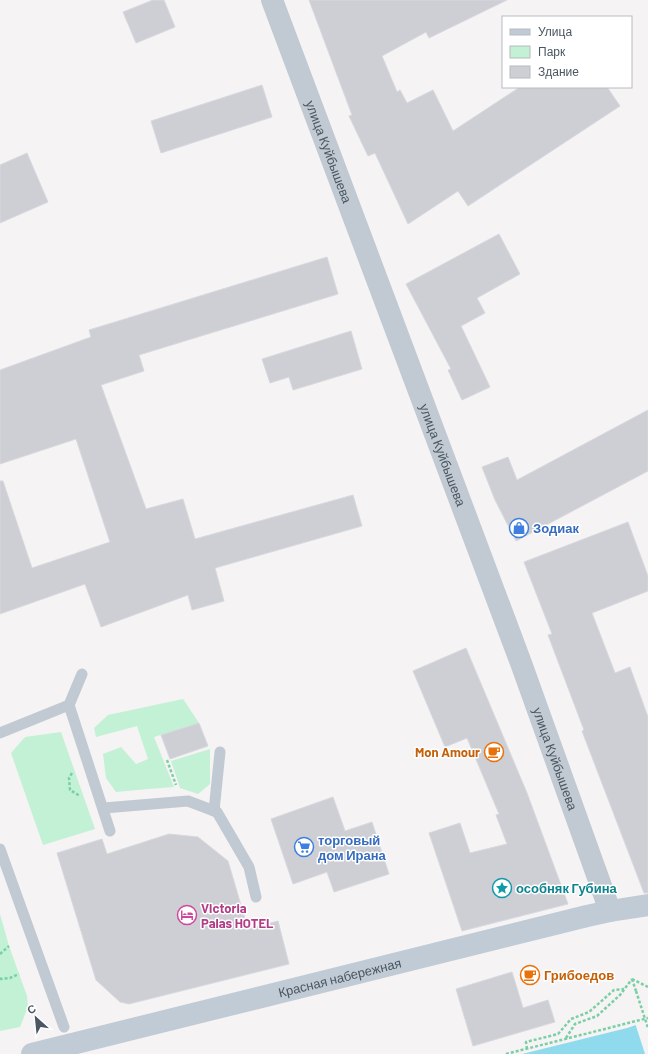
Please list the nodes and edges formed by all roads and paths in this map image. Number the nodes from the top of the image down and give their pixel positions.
1 (272, 0) edge
2 (82, 674) dead end
3 (69, 705) junction
4 (0, 733) edge
5 (220, 752) dead end
6 (167, 760) dead end
7 (74, 769) dead end
8 (177, 787) dead end
9 (84, 798) dead end
10 (104, 808) junction
11 (214, 811) junction
12 (110, 831) dead end
13 (0, 849) edge
14 (256, 897) dead end
15 (648, 905) edge
16 (610, 911) junction
17 (9, 946) dead end
18 (0, 954) edge
19 (19, 974) dead end
20 (0, 978) edge
21 (632, 979) junction
22 (647, 986) edge
23 (624, 989) junction
24 (648, 1018) edge
25 (64, 1027) dead end
26 (648, 1028) edge
27 (565, 1039) junction
28 (527, 1049) junction
29 (32, 1054) edge
30 (506, 1054) edge

1 - 16 street, улица Куйбышева
2 - 3 lane
3 - 4 lane
3 - 10 lane
5 - 11 lane
6 - 8 path
7 - 9 path
10 - 11 lane
10 - 12 lane
11 - 14 lane
13 - 25 lane
15 - 16 main road, Красная набережная
16 - 29 main road, Красная набережная
17 - 18 path
19 - 20 path
21 - 22 path
21 - 23 path
21 - 26 path, bridge
23 - 27 path
23 - 28 path
24 - 27 path
27 - 28 path
28 - 30 path

